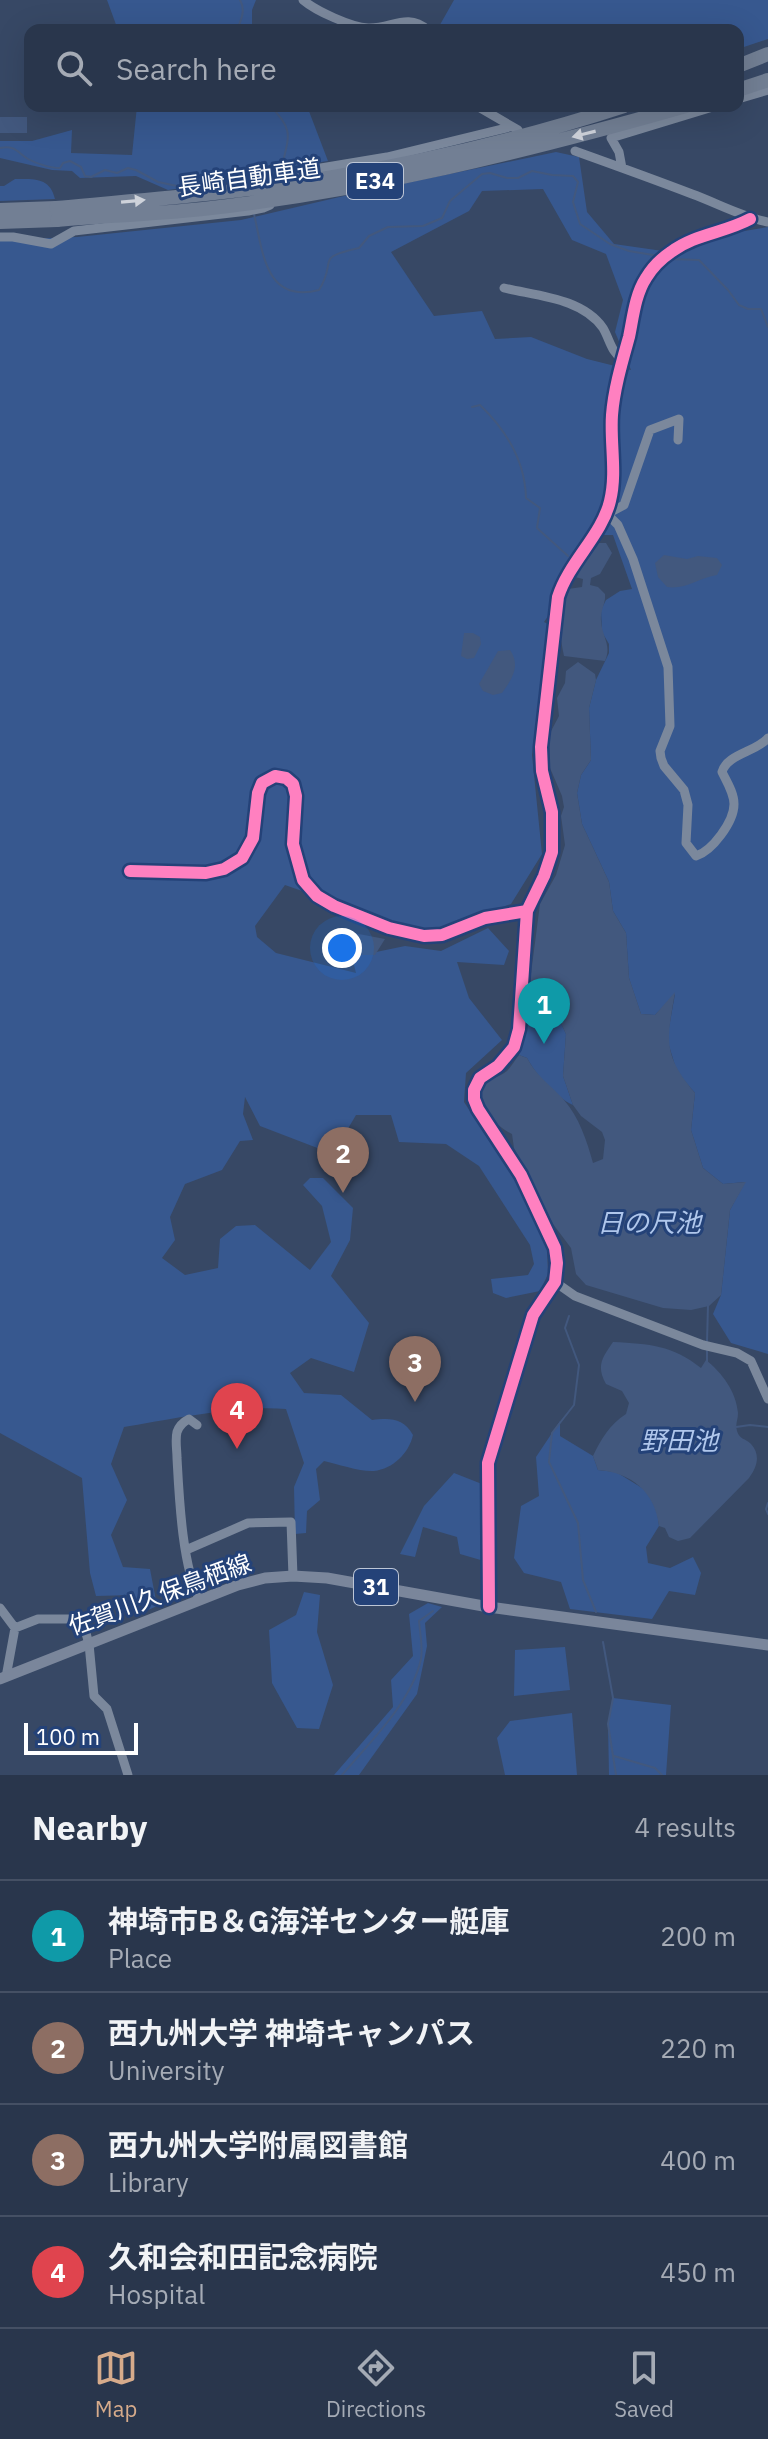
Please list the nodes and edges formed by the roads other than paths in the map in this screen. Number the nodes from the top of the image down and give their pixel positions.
1 (303, 0) edge
2 (351, 24) edge
3 (395, 24) edge
4 (419, 24) edge
5 (768, 54) edge
6 (744, 64) edge
7 (768, 80) edge
8 (744, 88) edge
9 (768, 90) edge
10 (744, 97) edge
11 (487, 112) edge
12 (603, 112) edge
13 (663, 112) edge
14 (696, 112) edge
15 (441, 133) dead end
16 (453, 142) junction
17 (575, 151) dead end
18 (622, 168) junction
19 (0, 210) edge
20 (56, 214) junction
21 (750, 219) junction
22 (0, 222) edge
23 (768, 222) edge
24 (0, 237) edge
25 (504, 288) dead end
26 (623, 360) junction
27 (678, 440) dead end
28 (607, 514) junction
29 (768, 738) edge
30 (130, 871) dead end
31 (527, 911) junction
32 (555, 1282) junction
33 (768, 1399) edge
34 (197, 1425) dead end
35 (186, 1550) junction
36 (293, 1576) junction
37 (200, 1600) junction
38 (489, 1607) junction
39 (0, 1608) edge
40 (15, 1628) junction
41 (89, 1644) junction
42 (768, 1645) edge
43 (3, 1678) edge
44 (128, 1775) edge

1 - 2 street
3 - 4 street
5 - 6 highway
7 - 8 highway
9 - 10 street
11 - 16 street
20 -> 12 highway, 長崎自動車道 / E34, bridge
13 -> 20 highway, 長崎自動車道 / E34, bridge
14 - 18 street
15 - 16 street
16 - 24 street
17 - 18 street
18 - 21 street
19 - 20 highway, 長崎自動車道 / E34
20 - 22 highway, 長崎自動車道 / E34
21 - 23 street
21 - 26 street
25 - 26 street
26 - 28 street
27 - 28 street
28 - 29 street
28 - 31 street
30 - 31 street
31 - 32 street
32 - 33 street
32 - 38 street
34 - 35 street
35 - 36 street
35 - 37 street
36 - 37 main road, 佐賀川久保鳥栖線 / 31
36 - 38 main road, 佐賀川久保鳥栖線 / 31
37 - 41 main road, 佐賀川久保鳥栖線 / 31
38 - 42 main road, 佐賀川久保鳥栖線 / 31
39 - 40 street
40 - 41 street
40 - 43 street
41 - 43 main road, 佐賀川久保鳥栖線 / 31
41 - 44 street

